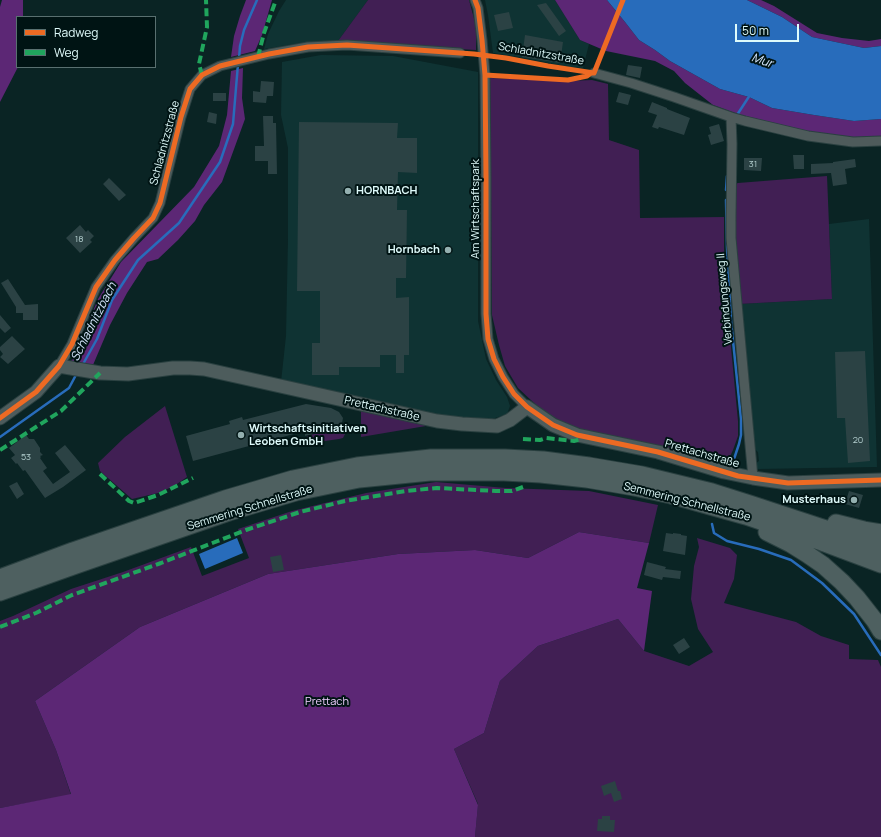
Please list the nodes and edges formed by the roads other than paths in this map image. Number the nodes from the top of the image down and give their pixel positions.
1 (475, 0) edge
2 (460, 53) dead end
3 (594, 73) dead end
4 (731, 117) junction
5 (881, 140) edge
6 (64, 367) junction
7 (527, 407) junction
8 (0, 418) edge
9 (505, 465) junction
10 (542, 467) junction
11 (753, 478) junction
12 (881, 480) edge
13 (746, 516) junction
14 (793, 517) junction
15 (881, 533) edge
16 (881, 550) edge
17 (881, 564) edge
18 (0, 578) edge
19 (0, 592) edge
20 (881, 631) edge

1 - 7 street, Am Wirtschaftspark
2 - 6 street, Schladnitzstraße
3 - 4 street, Schladnitzstraße
4 - 5 street, Schladnitzstraße
4 - 11 street, Verbindungsweg II
6 - 7 street, Prettachstraße
6 - 8 street, Schladnitzstraße
7 - 11 street, Prettachstraße
9 - 10 highway, Semmering Schnellstraße
9 - 18 highway, Semmering Schnellstraße
9 - 19 highway, Semmering Schnellstraße
10 - 13 highway, Semmering Schnellstraße
10 - 14 highway, Semmering Schnellstraße
11 - 12 street, Prettachstraße
13 - 17 highway, Semmering Schnellstraße
13 - 20 highway
14 - 15 highway
14 - 16 highway, Semmering Schnellstraße

